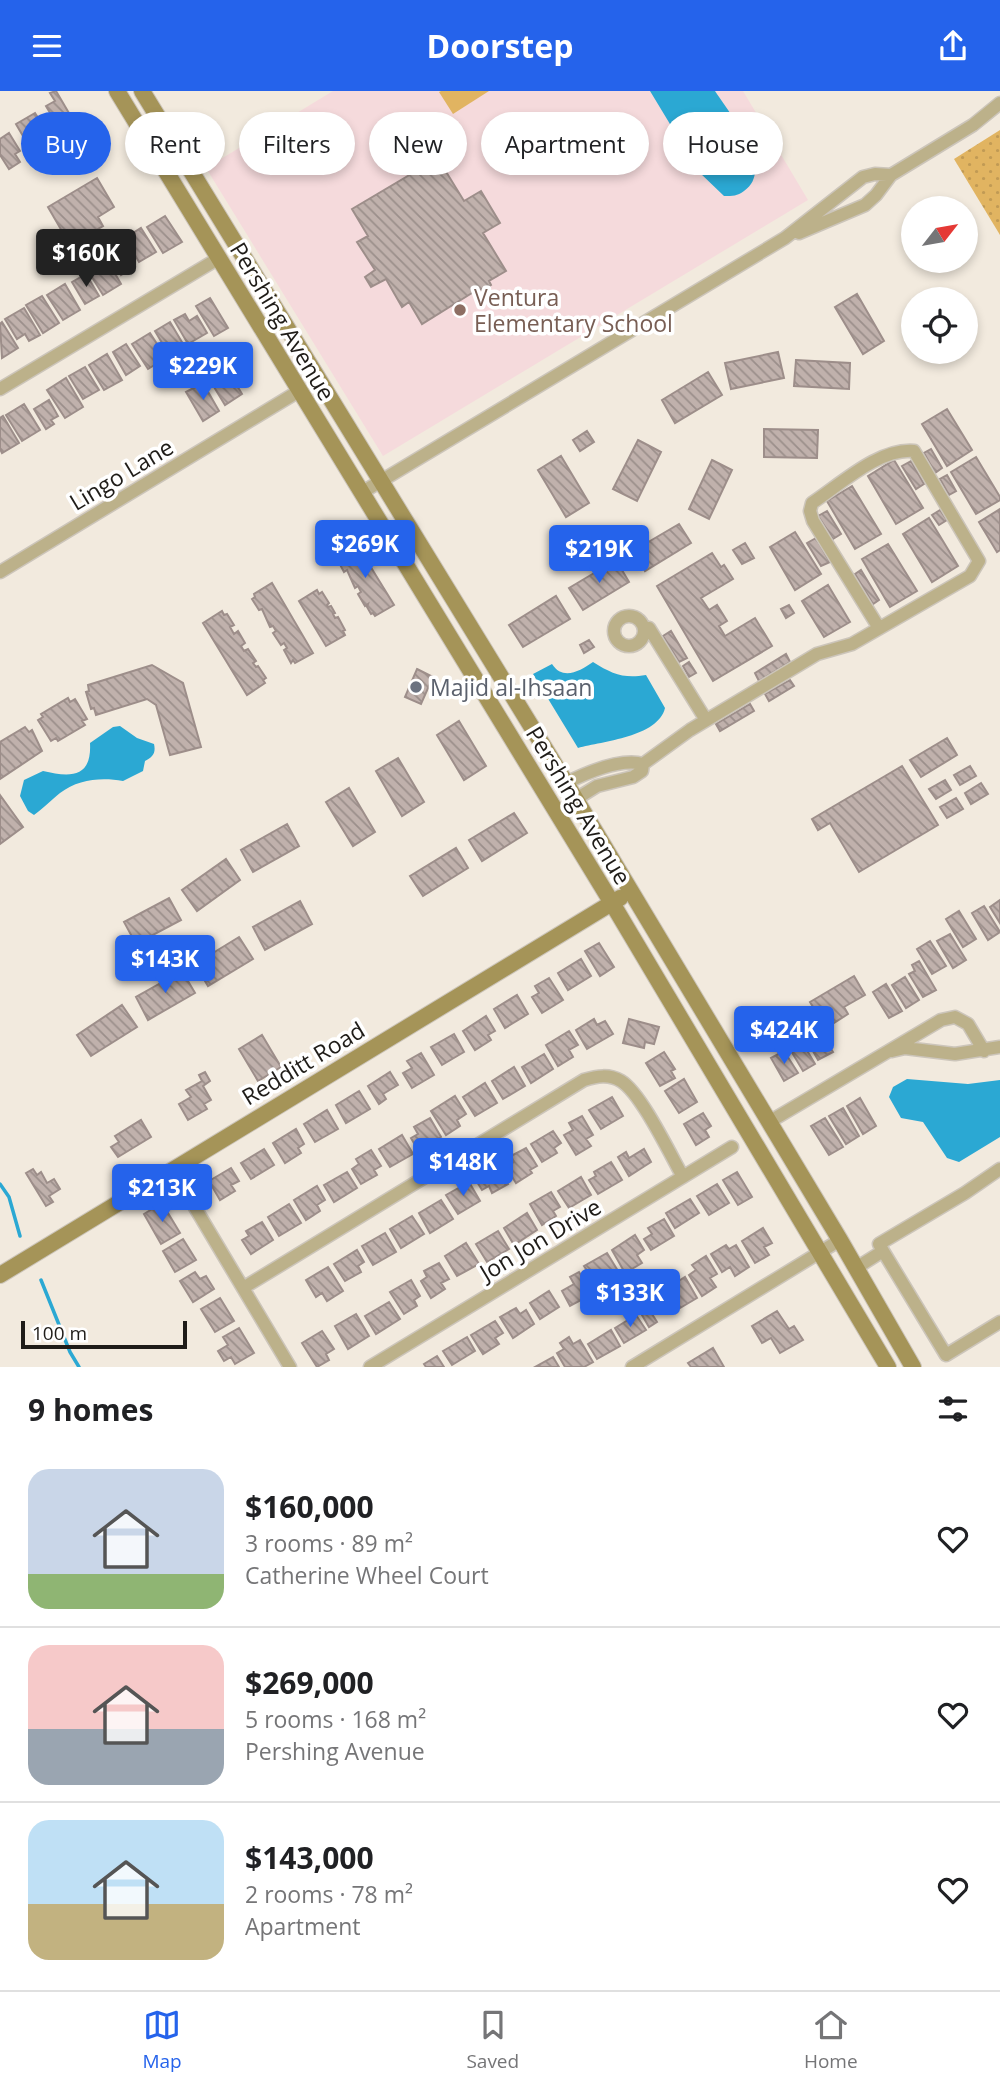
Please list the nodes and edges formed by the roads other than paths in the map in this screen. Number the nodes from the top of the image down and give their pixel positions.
1 (117, 91) edge
2 (142, 91) edge
3 (1000, 103) edge
4 (891, 175) junction
5 (785, 238) junction
6 (219, 258) junction
7 (0, 389) edge
8 (299, 391) junction
9 (381, 481) junction
10 (361, 493) junction
11 (0, 572) edge
12 (879, 628) junction
13 (645, 631) dead end
14 (706, 720) junction
15 (643, 764) junction
16 (608, 766) junction
17 (611, 782) junction
18 (566, 783) junction
19 (576, 799) junction
20 (631, 891) junction
21 (612, 902) junction
22 (1000, 1047) edge
23 (984, 1051) junction
24 (885, 1052) junction
25 (769, 1122) junction
26 (732, 1147) dead end
27 (172, 1169) junction
28 (1000, 1169) edge
29 (683, 1177) junction
30 (840, 1240) junction
31 (883, 1251) junction
32 (822, 1252) junction
33 (856, 1268) junction
34 (0, 1275) edge
35 (243, 1288) junction
36 (1000, 1322) edge
37 (290, 1367) edge
38 (370, 1367) edge
39 (632, 1367) edge
40 (888, 1367) edge
41 (913, 1367) edge

1 - 6 street, Pershing Avenue
2 - 9 street, Pershing Avenue
3 - 4 street
4 - 5 street
4 - 5 street
5 - 9 street
6 - 7 street
6 - 8 street, Pershing Avenue
8 - 10 street, Pershing Avenue
8 - 11 street, Lingo Lane
9 - 10 street
9 - 18 street, Pershing Avenue
10 - 21 street, Pershing Avenue
12 - 12 street
12 - 14 street
13 - 14 street
14 - 15 street
15 - 16 street
15 - 17 street
16 - 17 street
16 - 18 street
17 - 19 street
18 - 19 street, Pershing Avenue
19 - 20 street, Pershing Avenue
20 - 21 street, Redditt Road
20 - 25 street, Pershing Avenue
21 - 27 street, Redditt Road
21 - 32 street, Pershing Avenue
22 - 23 street
23 - 24 street
23 - 24 street
24 - 25 street
25 - 30 street, Pershing Avenue
26 - 29 street, Jon Jon Drive
27 - 34 street, Redditt Road
27 - 35 street
28 - 31 street
29 - 35 street
29 - 38 street, Jon Jon Drive
30 - 32 street
30 - 33 street, Pershing Avenue
31 - 33 street
31 - 36 street
32 - 39 street
32 - 40 street, Pershing Avenue
33 - 41 street, Pershing Avenue
35 - 37 street

